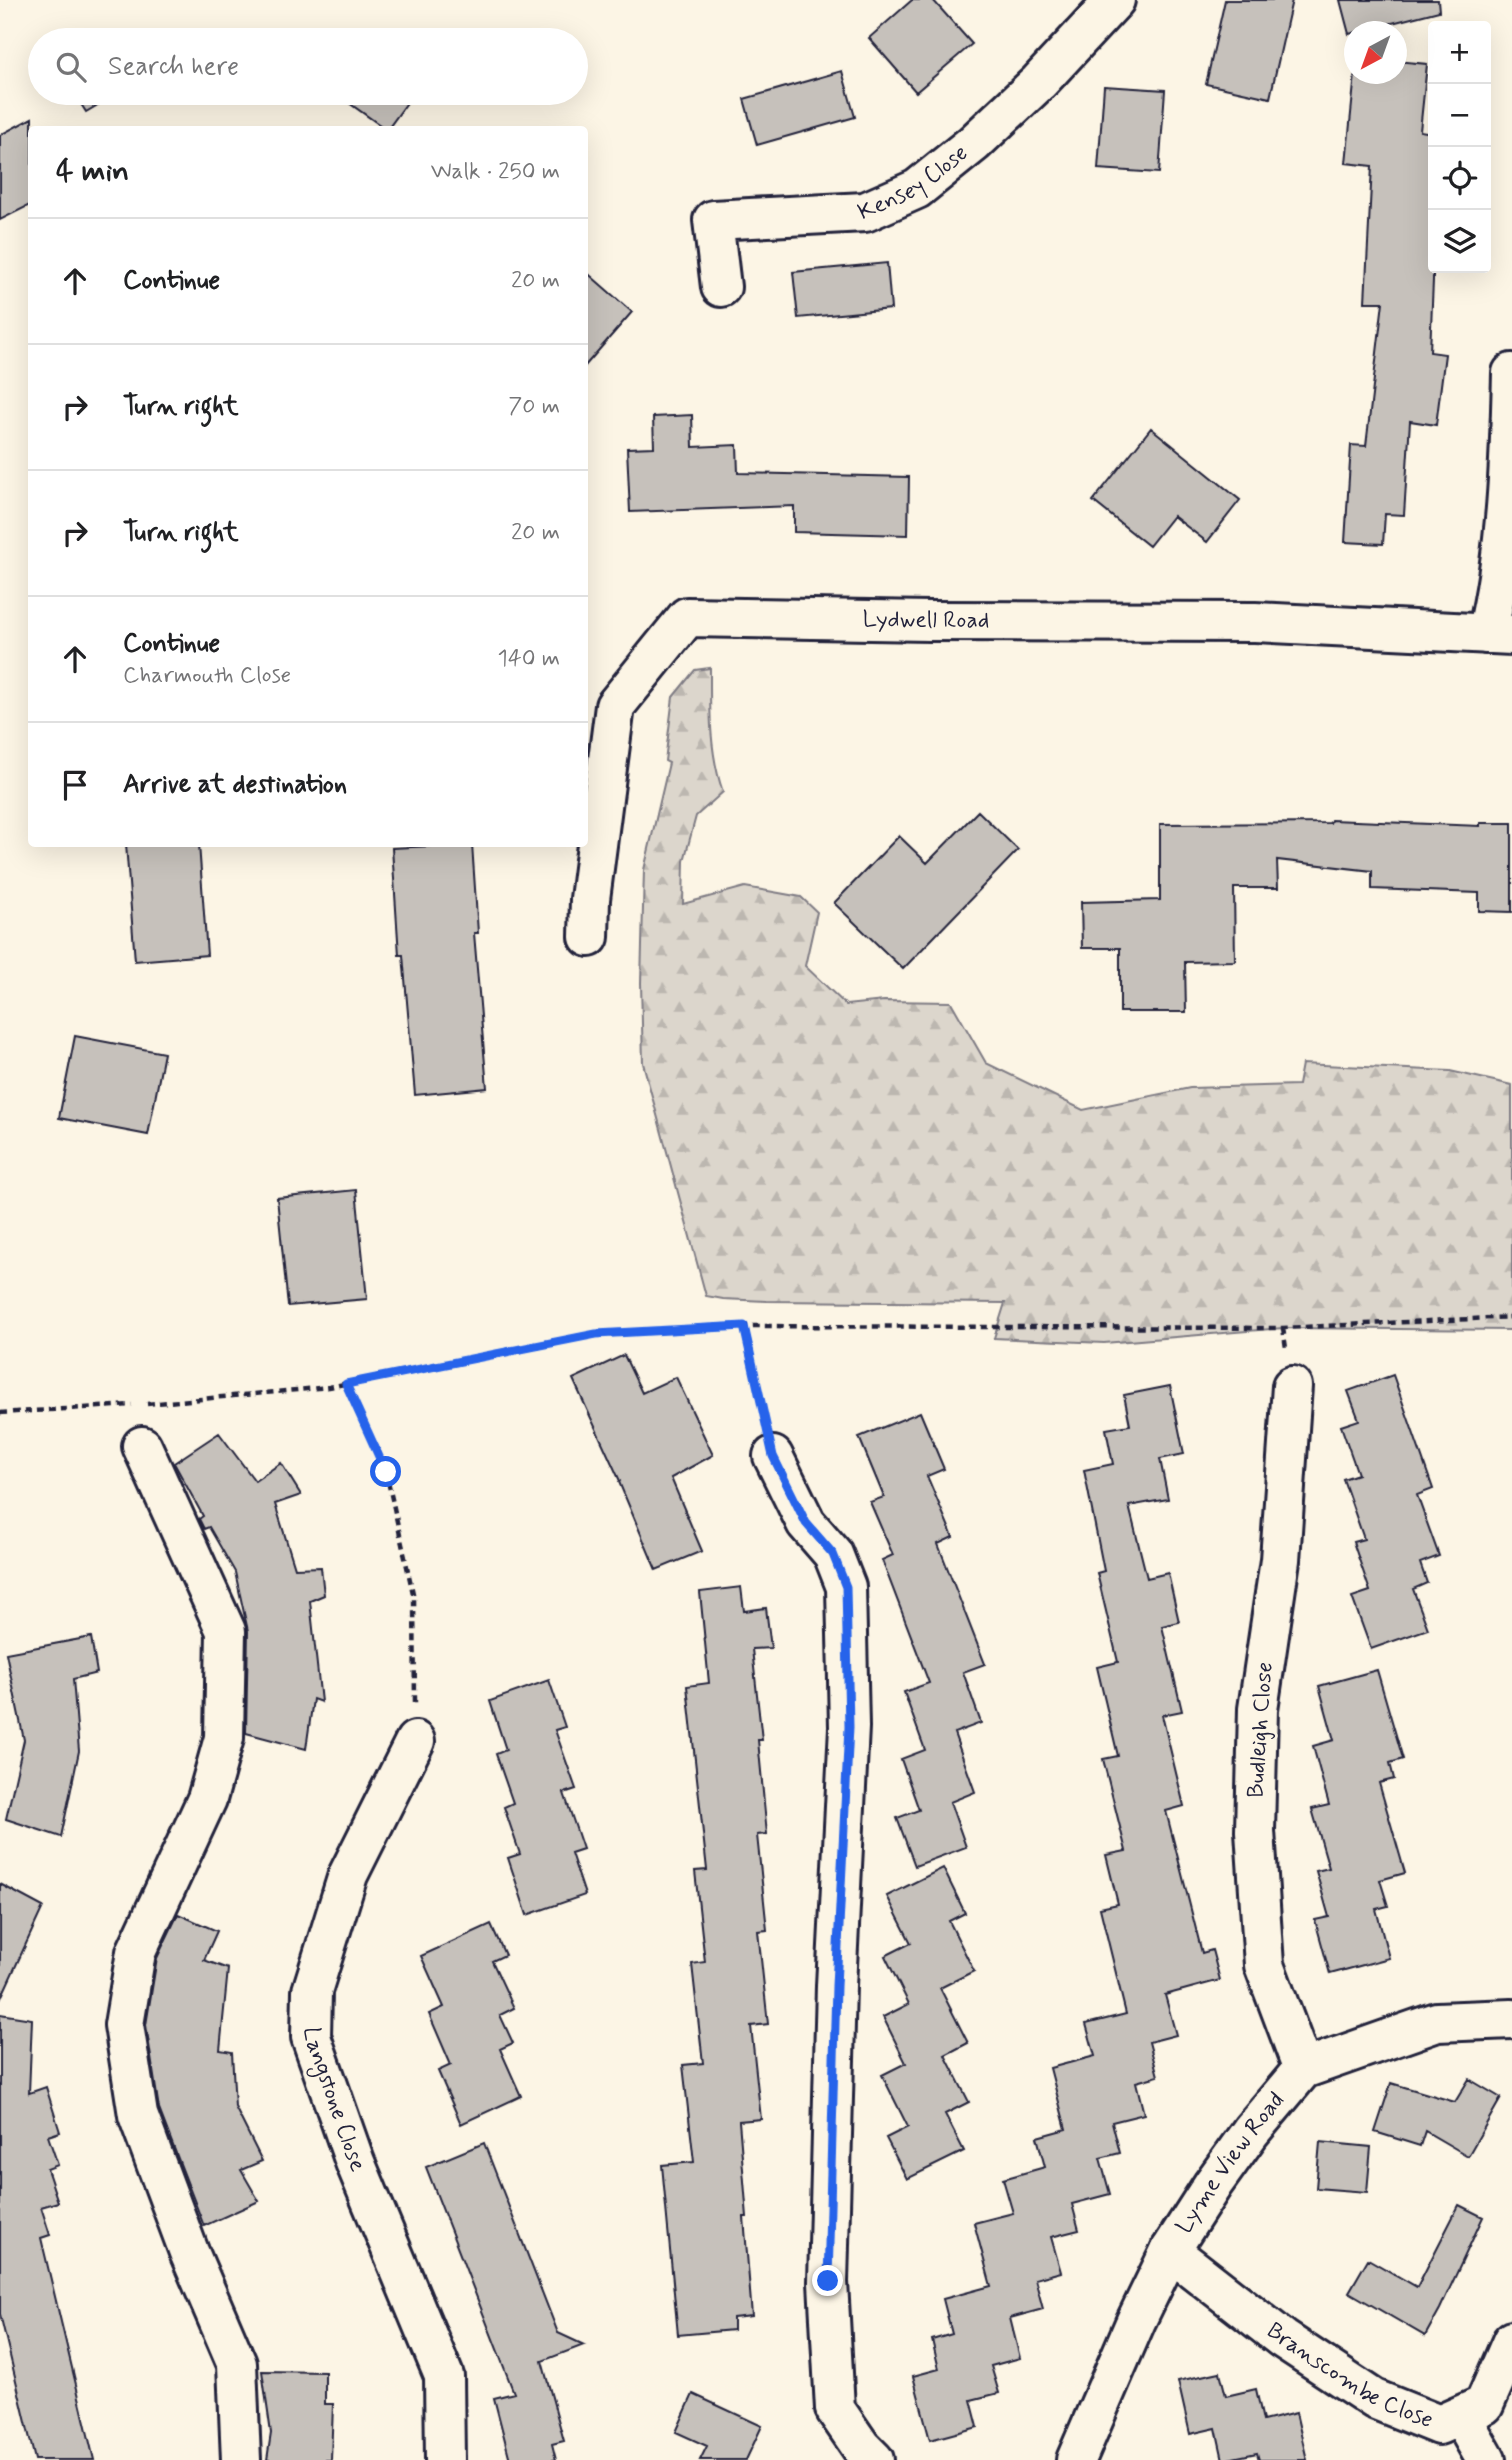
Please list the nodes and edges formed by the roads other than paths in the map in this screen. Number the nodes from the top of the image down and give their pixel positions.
1 (1115, 0) edge
2 (721, 287) dead end
3 (1512, 373) edge
4 (1499, 635) edge
5 (589, 937) dead end
6 (1292, 1386) dead end
7 (142, 1446) dead end
8 (773, 1456) road end
9 (415, 1741) road end
10 (1512, 2020) edge
11 (1303, 2069) junction
12 (1170, 2251) junction
13 (1512, 2341) edge
14 (1461, 2416) junction
15 (241, 2460) edge
16 (446, 2460) edge
17 (874, 2460) edge
18 (1076, 2460) edge
19 (1486, 2460) edge

1 - 2 street, Kensey Close
3 - 4 street
4 - 5 street, Lydwell Road
6 - 11 street, Budleigh Close
7 - 15 street
8 - 17 street
9 - 16 street, Langstone Close
10 - 11 street
11 - 12 street, Lyme View Road
12 - 14 street, Branscombe Close
12 - 18 street, Lyme View Road
13 - 14 street, Branscombe Close
14 - 19 street

